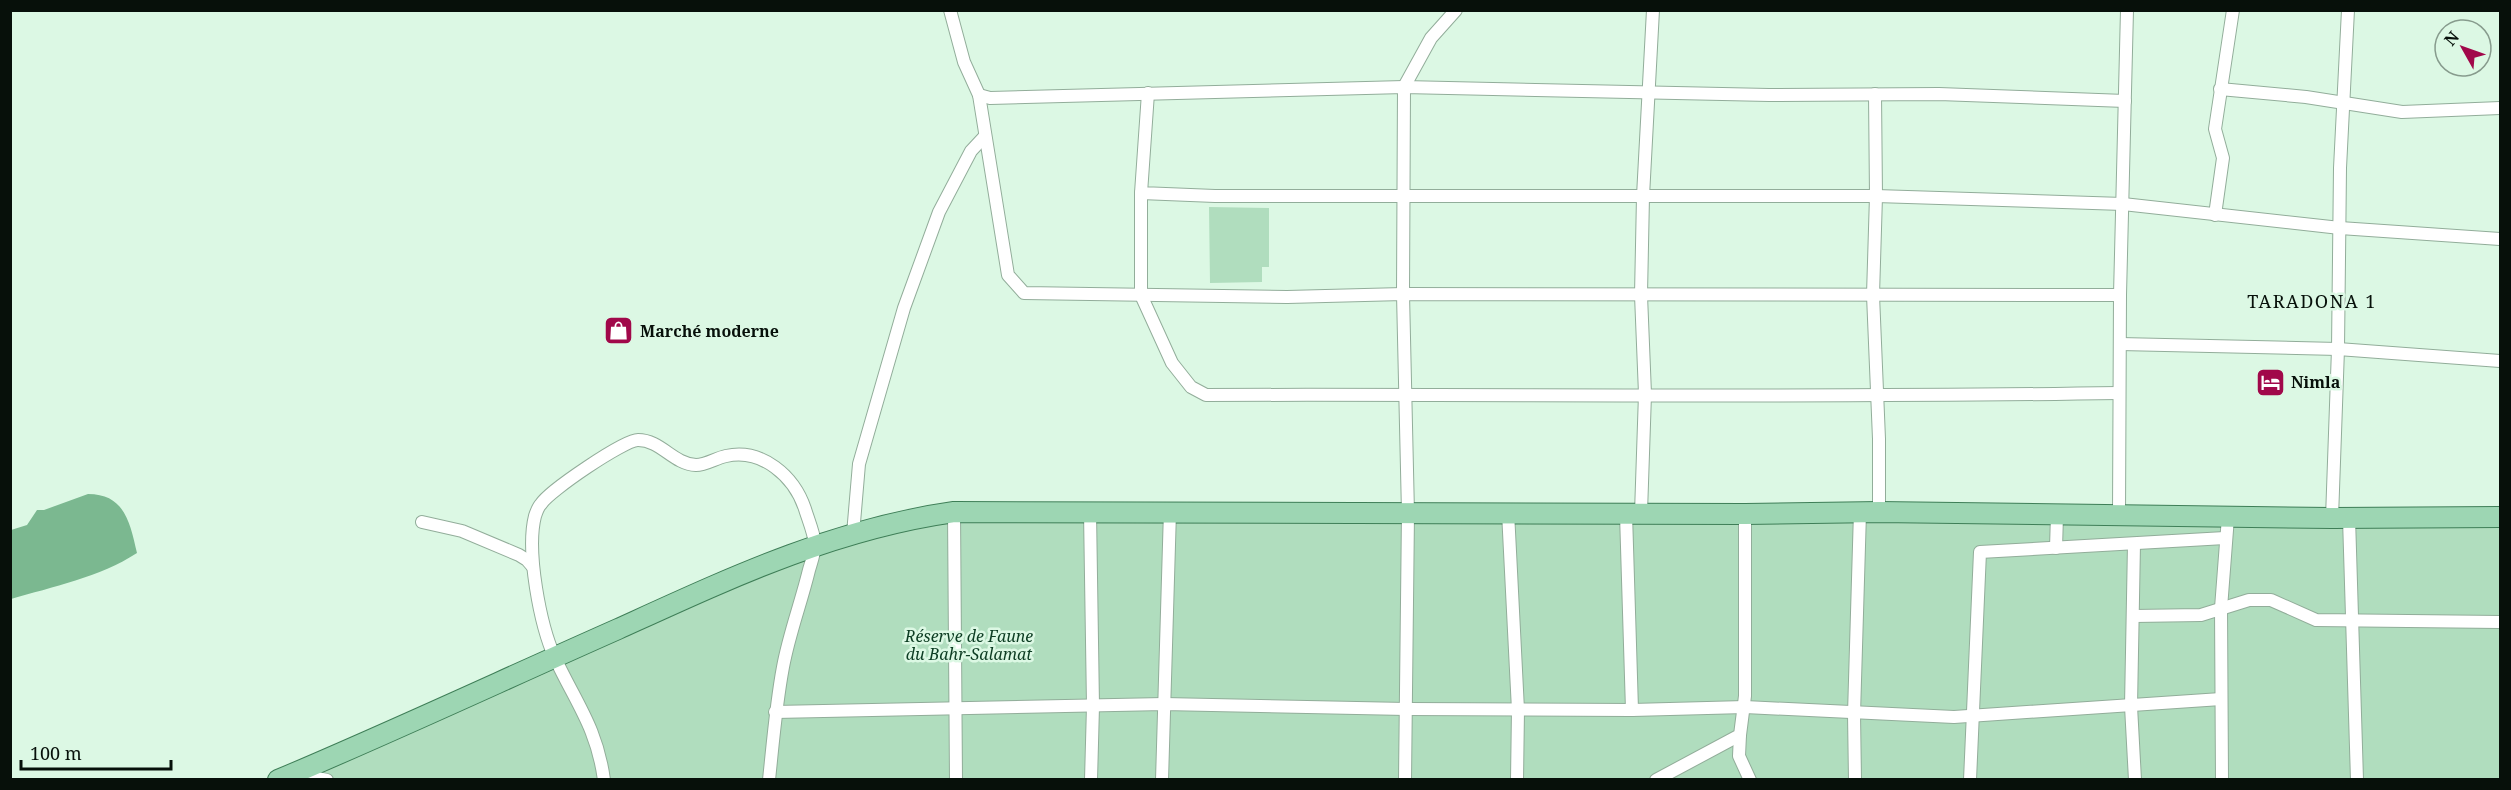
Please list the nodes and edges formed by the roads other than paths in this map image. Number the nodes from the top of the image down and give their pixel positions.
1 (951, 10) edge
2 (1456, 10) edge
3 (1653, 10) edge
4 (2127, 10) edge
5 (2232, 10) edge
6 (2348, 10) edge
7 (1404, 87) junction
8 (2220, 89) junction
9 (1647, 92) junction
10 (1148, 93) junction
11 (1875, 94) junction
12 (979, 95) junction
13 (2125, 101) junction
14 (2344, 102) junction
15 (2500, 108) edge
16 (985, 136) junction
17 (1142, 194) junction
18 (1402, 196) junction
19 (1643, 196) junction
20 (1876, 196) junction
21 (2123, 204) junction
22 (2215, 215) junction
23 (2340, 228) junction
24 (2500, 239) edge
25 (1403, 294) junction
26 (1141, 295) junction
27 (1641, 295) junction
28 (1873, 295) junction
29 (2120, 295) junction
30 (2120, 344) junction
31 (2338, 349) junction
32 (2500, 361) edge
33 (2120, 393) junction
34 (1404, 394) junction
35 (1646, 394) junction
36 (1877, 397) junction
37 (1170, 511) junction
38 (954, 512) junction
39 (1090, 512) junction
40 (1508, 512) junction
41 (1869, 512) junction
42 (1408, 513) junction
43 (1633, 514) junction
44 (1745, 514) junction
45 (2057, 515) junction
46 (2119, 516) junction
47 (2228, 517) junction
48 (2500, 517) edge
49 (2341, 518) junction
50 (422, 522) dead end
51 (853, 534) junction
52 (2225, 538) junction
53 (815, 544) junction
54 (2134, 544) junction
55 (2056, 548) junction
56 (533, 567) junction
57 (2221, 608) junction
58 (2134, 616) junction
59 (2352, 622) junction
60 (2500, 622) edge
61 (555, 657) junction
62 (2221, 699) junction
63 (1164, 704) junction
64 (1093, 706) junction
65 (2131, 706) junction
66 (956, 707) junction
67 (1744, 707) junction
68 (1406, 710) junction
69 (1518, 710) junction
70 (1632, 710) junction
71 (776, 712) junction
72 (1854, 714) junction
73 (1973, 716) junction
74 (1740, 735) junction
75 (286, 776) edge
76 (327, 780) edge
77 (604, 780) edge
78 (769, 780) edge
79 (956, 780) edge
80 (1091, 780) edge
81 (1162, 780) edge
82 (1405, 780) edge
83 (1517, 780) edge
84 (1656, 780) edge
85 (1750, 780) edge
86 (1855, 780) edge
87 (1970, 780) edge
88 (2135, 780) edge
89 (2222, 780) edge
90 (2357, 780) edge

1 - 12 street
2 - 7 street
3 - 9 street
4 - 13 street
5 - 8 street
6 - 14 street
7 - 9 street
7 - 10 street
7 - 18 street
8 - 14 street
8 - 22 street
9 - 11 street
9 - 19 street
10 - 12 street
10 - 17 street
11 - 13 street
11 - 20 street
12 - 16 street
13 - 21 street
14 - 15 street
14 - 23 street
16 - 26 street
16 - 51 street
17 - 18 street
17 - 26 street
18 - 19 street
18 - 25 street
19 - 20 street
19 - 27 street
20 - 21 street
20 - 28 street
21 - 22 street
21 - 29 street
22 - 23 street
23 - 24 street
23 - 31 street
25 - 26 street
25 - 27 street
25 - 34 street
26 - 34 street
27 - 28 street
27 - 35 street
28 - 29 street
28 - 36 street
29 - 30 street
30 - 31 street
30 - 33 street
31 - 32 street
31 - 49 street
33 - 36 street
33 - 46 street
34 - 35 street
34 - 42 street
35 - 36 street
35 - 43 street
36 - 41 street
37 - 39 main road
37 - 42 main road
37 - 63 street
38 - 39 main road
38 - 51 main road
38 - 66 street
39 - 64 street
40 - 42 main road
40 - 43 main road
40 - 69 street
41 - 44 main road
41 - 45 main road
41 - 72 street
42 - 68 street
43 - 44 main road
43 - 70 street
44 - 67 street
45 - 46 main road
45 - 55 street
46 - 47 main road
47 - 49 main road
47 - 52 street
48 - 49 main road
49 - 59 street
50 - 56 street
51 - 53 main road
52 - 54 street
52 - 57 street
53 - 56 street
53 - 61 main road
53 - 71 street
54 - 55 street
54 - 58 street
55 - 73 street
56 - 61 street
57 - 58 street
57 - 59 street
57 - 62 street
58 - 65 street
59 - 60 street
59 - 90 street
61 - 75 main road
61 - 77 street
62 - 65 street
62 - 89 street
63 - 64 street
63 - 68 street
63 - 81 street
64 - 66 street
64 - 80 street
65 - 73 street
65 - 88 street
66 - 71 street
66 - 79 street
67 - 70 street
67 - 72 street
67 - 74 street
68 - 69 street
68 - 82 street
69 - 70 street
69 - 83 street
71 - 78 street
72 - 73 street
72 - 86 street
73 - 87 street
74 - 84 street
74 - 85 street
75 - 76 street

